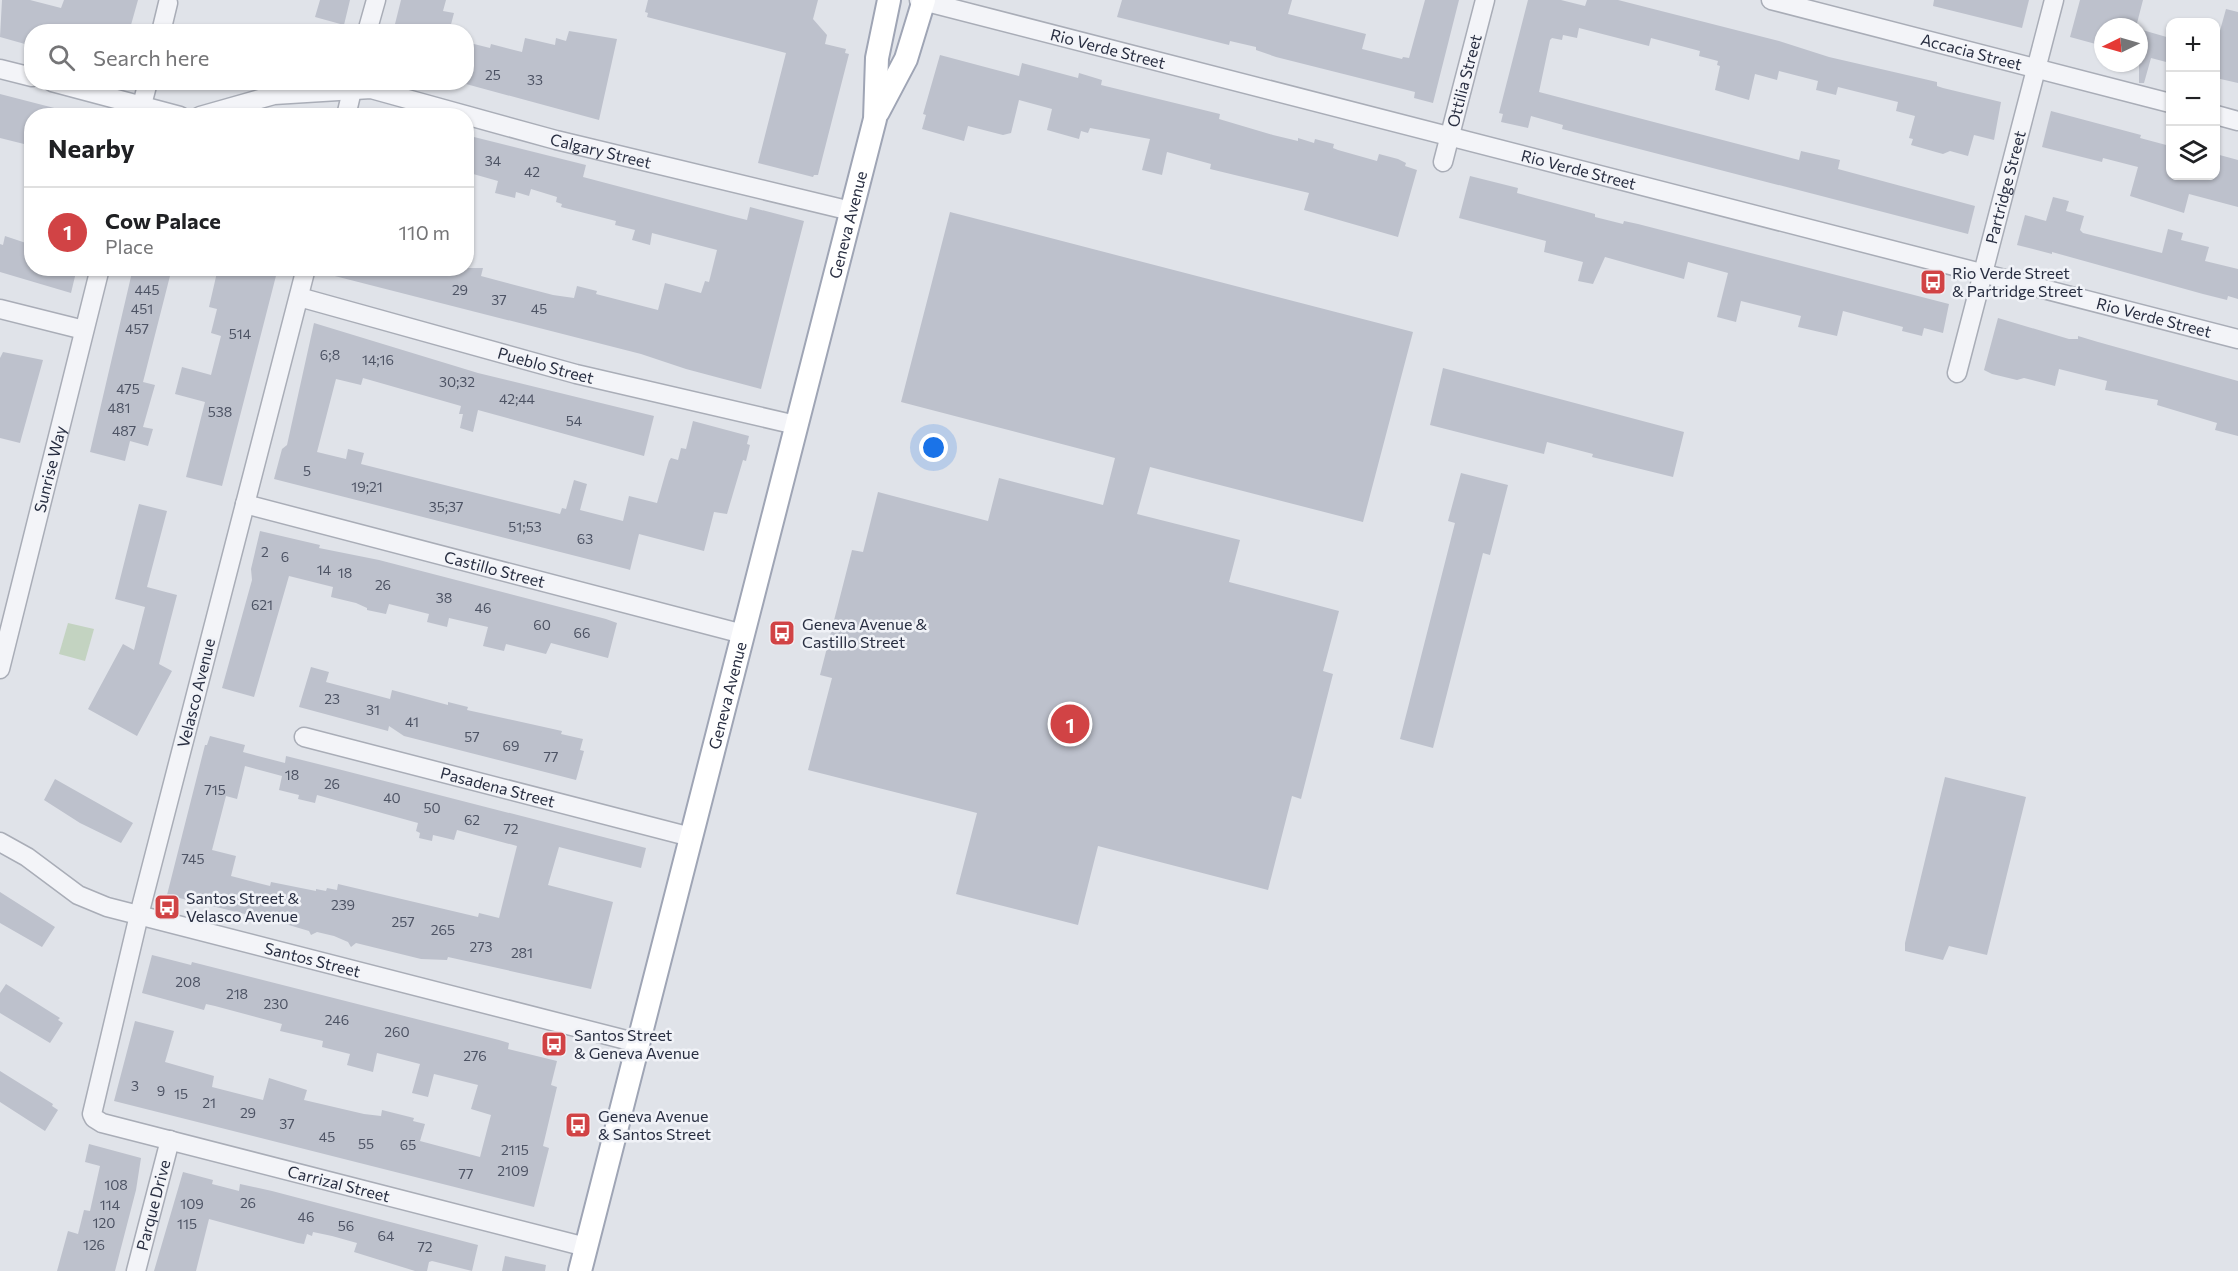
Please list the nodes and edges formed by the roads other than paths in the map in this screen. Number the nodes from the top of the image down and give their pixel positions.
1 (375, 0) edge
2 (889, 0) edge
3 (922, 0) edge
4 (1485, 0) edge
5 (1771, 0) edge
6 (2054, 0) edge
7 (168, 3) dead end
8 (163, 24) edge
9 (369, 24) edge
10 (2036, 68) junction
11 (0, 69) edge
12 (24, 75) edge
13 (76, 90) edge
14 (146, 90) edge
15 (318, 90) edge
16 (353, 90) edge
17 (376, 90) edge
18 (2166, 102) edge
19 (131, 108) edge
20 (141, 108) edge
21 (228, 108) edge
22 (348, 108) edge
23 (443, 108) edge
24 (2220, 116) edge
25 (474, 117) edge
26 (875, 119) junction
27 (2238, 121) edge
28 (1449, 136) junction
29 (1443, 162) dead end
30 (851, 212) junction
31 (1983, 273) junction
32 (98, 276) edge
33 (304, 276) edge
34 (299, 297) junction
35 (0, 309) edge
36 (84, 330) junction
37 (2238, 339) edge
38 (1957, 373) dead end
39 (796, 425) junction
40 (245, 504) junction
41 (743, 634) junction
42 (1, 664) edge
43 (304, 737) dead end
44 (691, 837) junction
45 (0, 842) edge
46 (139, 915) junction
47 (638, 1043) junction
48 (94, 1118) joint
49 (170, 1140) junction
50 (586, 1247) junction
51 (136, 1271) edge
52 (580, 1271) edge

1 - 9 street
2 - 26 main road, Geneva Avenue
3 - 26 main road, Geneva Avenue
3 - 28 street, Rio Verde Street
4 - 28 street, Ottilia Street
5 - 10 street, Accacia Street
6 - 10 street, Partridge Street
7 - 8 street
10 - 18 street, Accacia Street
10 - 31 street, Partridge Street
11 - 12 street
13 - 19 street
14 - 20 street
15 - 21 street, Calgary Street
16 - 22 street
17 - 23 street, Calgary Street
24 - 27 street
25 - 30 street, Calgary Street
26 - 30 main road, Geneva Avenue
28 - 29 street, Ottilia Street
28 - 31 street, Rio Verde Street
30 - 39 main road, Geneva Avenue
31 - 37 street, Rio Verde Street
31 - 38 street, Partridge Street
32 - 36 street, Sunrise Way
33 - 34 street, Velasco Avenue
34 - 39 street, Pueblo Street
34 - 40 street, Velasco Avenue
35 - 36 street
36 - 42 street, Sunrise Way
39 - 41 main road, Geneva Avenue
40 - 41 street, Castillo Street
40 - 46 street, Velasco Avenue
41 - 44 main road, Geneva Avenue
43 - 44 street, Pasadena Street
44 - 47 main road, Geneva Avenue
45 - 46 street, Santos Street
46 - 47 street, Santos Street
46 - 48 street, Velasco Avenue
47 - 50 main road, Geneva Avenue
48 - 49 street, Carrizal Street
49 - 50 street, Carrizal Street
49 - 51 street, Parque Drive
50 - 52 main road, Geneva Avenue

